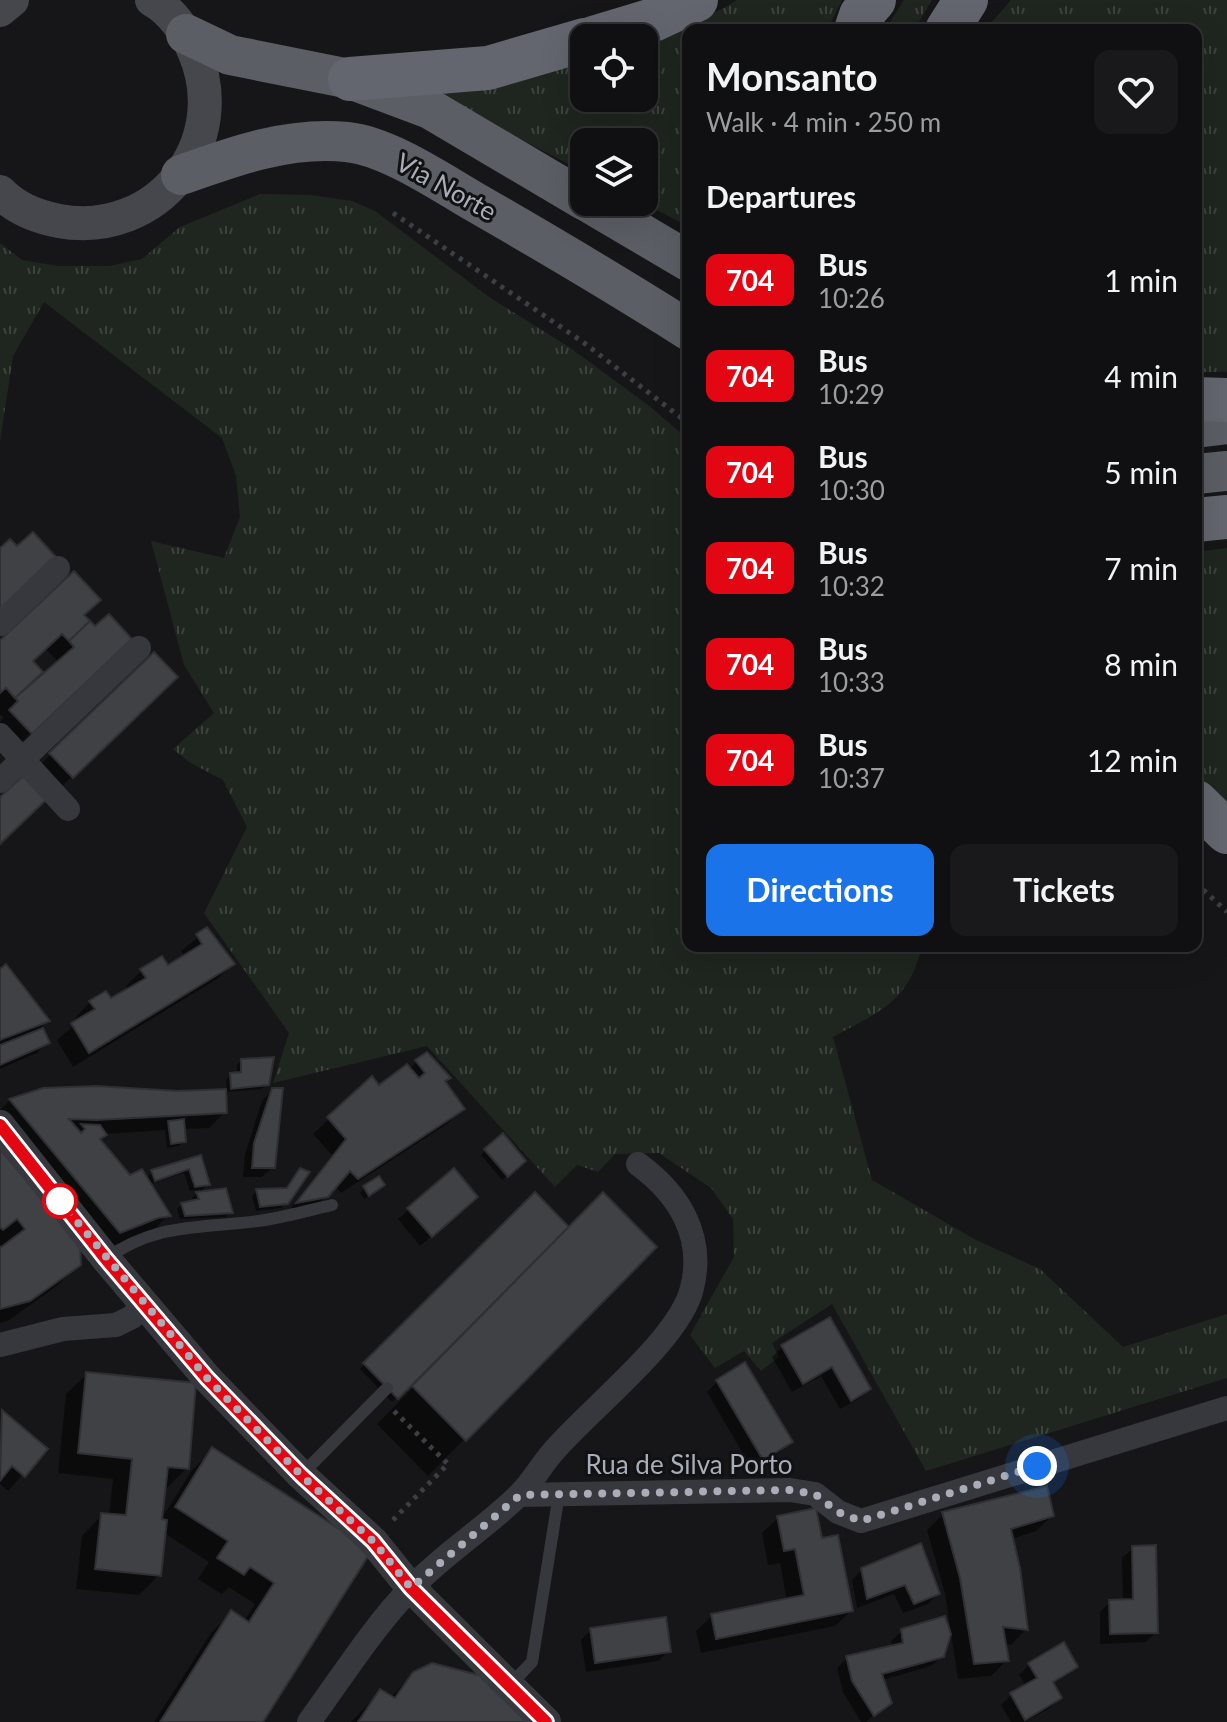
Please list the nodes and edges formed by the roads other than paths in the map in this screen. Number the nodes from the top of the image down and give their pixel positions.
1 (12, 0) edge
2 (152, 0) edge
3 (696, 0) edge
4 (874, 0) edge
5 (966, 0) edge
6 (0, 10) edge
7 (640, 24) edge
8 (858, 24) edge
9 (951, 24) edge
10 (186, 34) junction
11 (570, 44) edge
12 (350, 79) junction
13 (181, 175) junction
14 (0, 192) edge
15 (570, 192) edge
16 (612, 216) edge
17 (682, 257) edge
18 (682, 326) edge
19 (1202, 399) edge
20 (1227, 400) edge
21 (1227, 424) edge
22 (1202, 427) edge
23 (1227, 471) edge
24 (1202, 473) edge
25 (1227, 517) edge
26 (1202, 519) edge
27 (58, 568) dead end
28 (0, 624) edge
29 (139, 648) dead end
30 (0, 735) edge
31 (22, 760) junction
32 (0, 781) edge
33 (1202, 808) edge
34 (68, 809) dead end
35 (1227, 832) edge
36 (0, 1125) edge
37 (638, 1164) dead end
38 (332, 1205) dead end
39 (106, 1259) junction
40 (144, 1304) junction
41 (8, 1343) edge
42 (0, 1364) edge
43 (383, 1392) road end
44 (1227, 1408) edge
45 (301, 1475) junction
46 (559, 1494) junction
47 (520, 1495) junction
48 (411, 1588) junction
49 (509, 1686) junction
50 (309, 1722) edge
51 (546, 1722) edge

1 - 6 main road
2 - 10 main road
3 - 7 highway
4 - 8 highway
5 - 9 highway
10 - 12 highway
10 - 13 main road
11 - 12 highway
12 - 15 highway
13 - 14 main road
13 - 18 highway, Via Norte
16 - 17 highway
19 - 20 highway
21 - 22 highway
23 - 24 highway
25 - 26 highway
27 - 28 street
29 - 31 street
30 - 31 street
31 - 32 street
31 - 34 street
33 - 35 highway
36 - 39 street
37 - 47 street
38 - 39 lane
39 - 40 street
40 - 41 street
40 - 45 street
41 - 42 street
43 - 45 lane
44 - 46 street, Rua de Silva Porto
45 - 48 street
46 - 47 street, Rua de Silva Porto
46 - 49 lane, Rua de Silva Porto
47 - 48 street
48 - 49 street
48 - 50 street
49 - 51 street

